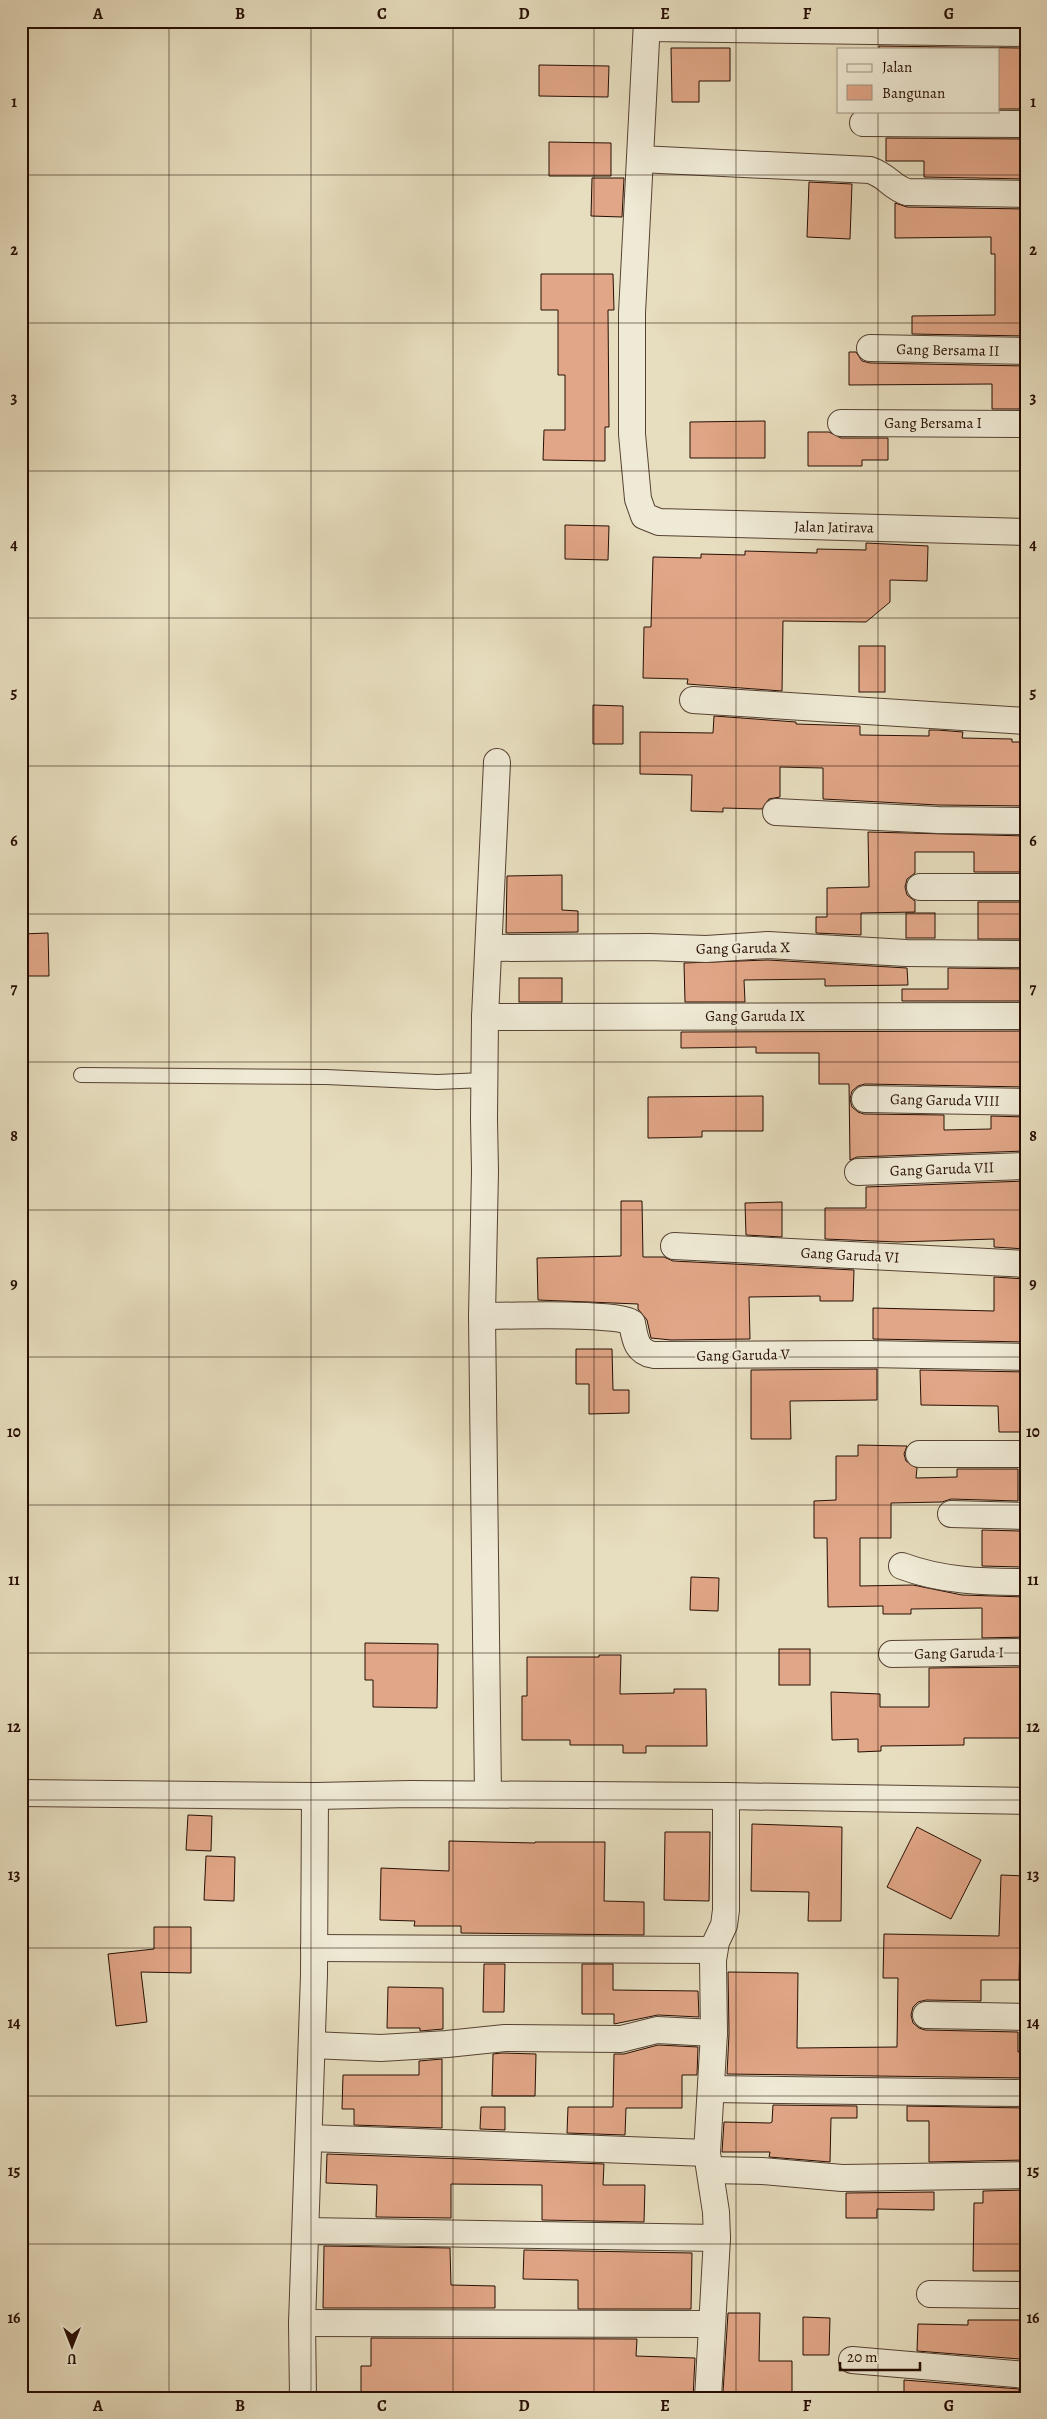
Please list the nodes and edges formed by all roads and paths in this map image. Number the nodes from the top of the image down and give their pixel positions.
1 (647, 25) edge
2 (1026, 33) edge
3 (863, 123) dead end
4 (1026, 124) edge
5 (640, 159) junction
6 (1026, 194) edge
7 (870, 348) dead end
8 (1026, 351) edge
9 (841, 423) dead end
10 (1026, 424) edge
11 (1026, 532) edge
12 (693, 700) dead end
13 (1026, 721) edge
14 (497, 762) dead end
15 (776, 812) dead end
16 (1026, 821) edge
17 (920, 887) dead end
18 (1026, 887) edge
19 (490, 948) junction
20 (1026, 954) edge
21 (485, 1016) junction
22 (1026, 1016) edge
23 (81, 1075) dead end
24 (484, 1080) junction
25 (865, 1099) dead end
26 (1026, 1102) edge
27 (1026, 1166) edge
28 (858, 1172) dead end
29 (674, 1246) dead end
30 (1026, 1264) edge
31 (482, 1316) junction
32 (1026, 1357) edge
33 (919, 1454) dead end
34 (1026, 1454) edge
35 (951, 1514) dead end
36 (1026, 1516) edge
37 (902, 1566) dead end
38 (1026, 1582) edge
39 (1026, 1652) edge
40 (892, 1654) dead end
41 (21, 1793) edge
42 (488, 1794) junction
43 (315, 1796) junction
44 (726, 1796) junction
45 (1026, 1801) edge
46 (314, 1948) junction
47 (714, 1950) junction
48 (926, 2015) dead end
49 (1026, 2017) edge
50 (714, 2033) junction
51 (312, 2045) junction
52 (713, 2089) junction
53 (1026, 2093) edge
54 (310, 2138) junction
55 (708, 2162) junction
56 (1026, 2175) edge
57 (306, 2231) junction
58 (717, 2238) junction
59 (930, 2294) dead end
60 (1026, 2295) edge
61 (302, 2323) junction
62 (710, 2324) junction
63 (852, 2360) dead end
64 (1026, 2375) edge
65 (303, 2398) edge
66 (708, 2398) edge

1 - 2 street
1 - 5 street
3 - 4 street
5 - 6 street
5 - 11 street, Jalan Jatirava
7 - 8 street, Gang Bersama II
9 - 10 street, Gang Bersama I
12 - 13 street
14 - 19 street
15 - 16 street
17 - 18 street
19 - 20 street, Gang Garuda X
19 - 21 street
21 - 22 street, Gang Garuda IX
21 - 24 street
23 - 24 lane
24 - 31 street
25 - 26 street, Gang Garuda VIII
27 - 28 street, Gang Garuda VII
29 - 30 street, Gang Garuda VI
31 - 32 street, Gang Garuda V
31 - 42 street
33 - 34 street
35 - 36 street
37 - 38 street
39 - 40 street, Gang Garuda I
41 - 43 street
42 - 43 street
42 - 44 street
43 - 46 street
44 - 45 street
44 - 47 street
46 - 47 street
46 - 51 street
47 - 50 street
48 - 49 street
50 - 51 street
50 - 52 street
51 - 54 street
52 - 53 street
52 - 55 street
54 - 55 street
54 - 57 street
55 - 56 street
55 - 58 street
57 - 58 street
57 - 61 street
58 - 62 street
59 - 60 street
61 - 62 street
61 - 65 street
62 - 66 street
63 - 64 street

